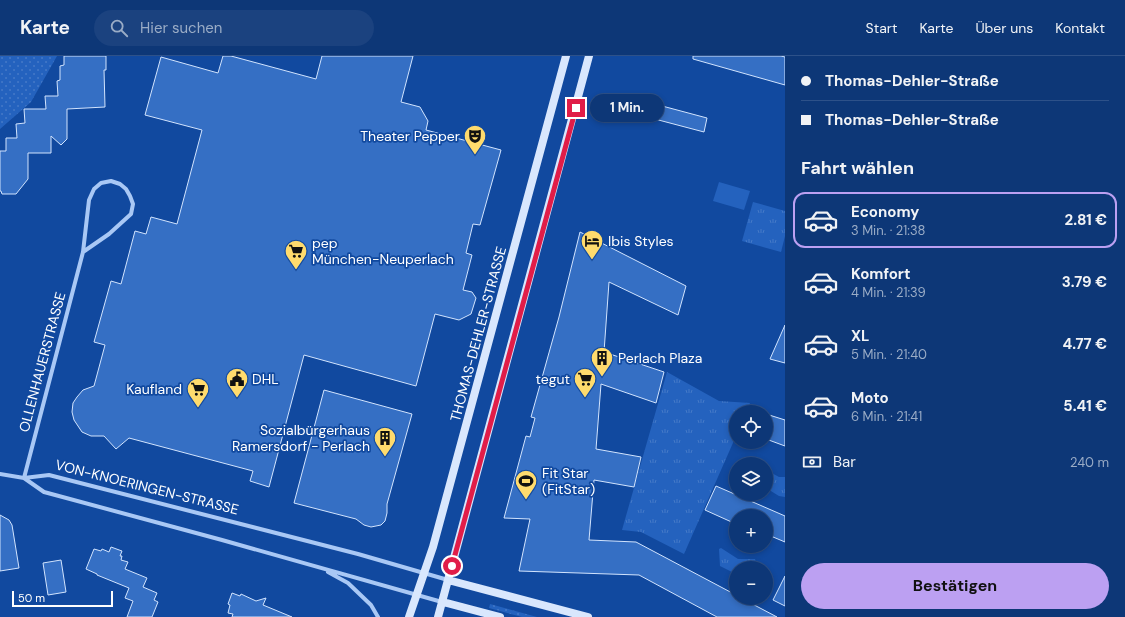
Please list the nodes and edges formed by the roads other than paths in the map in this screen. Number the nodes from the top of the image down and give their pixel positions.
1 (566, 56) edge
2 (590, 56) edge
3 (83, 252) junction
4 (0, 474) edge
5 (24, 478) junction
6 (320, 568) junction
7 (424, 573) junction
8 (448, 580) junction
9 (417, 595) junction
10 (443, 602) junction
11 (378, 617) edge
12 (410, 617) edge
13 (438, 617) edge
14 (500, 617) edge
15 (588, 617) edge

1 - 7 main road, THOMAS-DEHLER-STRASSE
2 - 8 main road
3 - 3 street, OLLENHAUERSTRASSE
3 - 5 street, OLLENHAUERSTRASSE
4 - 5 street
5 - 6 street
5 - 7 street, VON-KNOERINGEN-STRASSE
6 - 9 street
6 - 11 street
7 - 8 street, VON-KNOERINGEN-STRASSE
7 - 9 main road, THOMAS-DEHLER-STRASSE
8 - 10 main road
8 - 15 main road
9 - 10 street
9 - 12 main road, THOMAS-DEHLER-STRASSE
10 - 13 main road
10 - 14 main road

